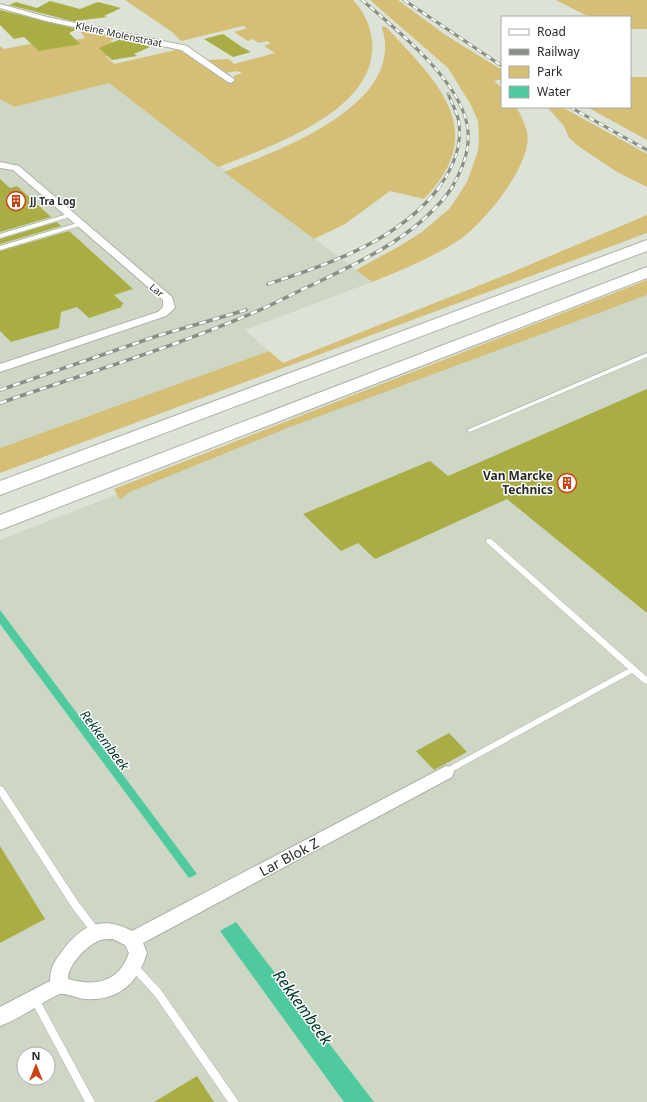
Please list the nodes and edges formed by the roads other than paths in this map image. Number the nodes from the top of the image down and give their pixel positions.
1 (0, 6) edge
2 (231, 77) dead end
3 (0, 165) edge
4 (71, 215) junction
5 (80, 224) junction
6 (0, 236) edge
7 (647, 245) edge
8 (0, 248) edge
9 (647, 272) edge
10 (647, 355) edge
11 (0, 368) edge
12 (470, 430) dead end
13 (0, 488) edge
14 (0, 523) edge
15 (489, 541) dead end
16 (633, 670) junction
17 (647, 681) edge
18 (446, 772) joint
19 (0, 790) edge
20 (96, 932) junction
21 (132, 940) junction
22 (135, 968) junction
23 (59, 986) junction
24 (34, 998) junction
25 (0, 1017) edge
26 (90, 1102) edge
27 (234, 1102) edge

1 - 2 street, Kleine Molenstraat
3 - 4 street, Lar
4 - 5 street, Lar
4 - 6 lane
5 - 8 lane
5 - 11 street, Lar
7 - 13 highway
9 - 14 highway
10 - 12 lane
15 - 16 lane
16 - 17 lane
16 - 18 lane
18 - 21 street, Lar Blok Z
19 - 20 lane
20 - 21 street
20 - 23 street
21 - 22 street
22 - 23 street
22 - 27 lane
23 - 24 street
24 - 25 street
24 - 26 lane

